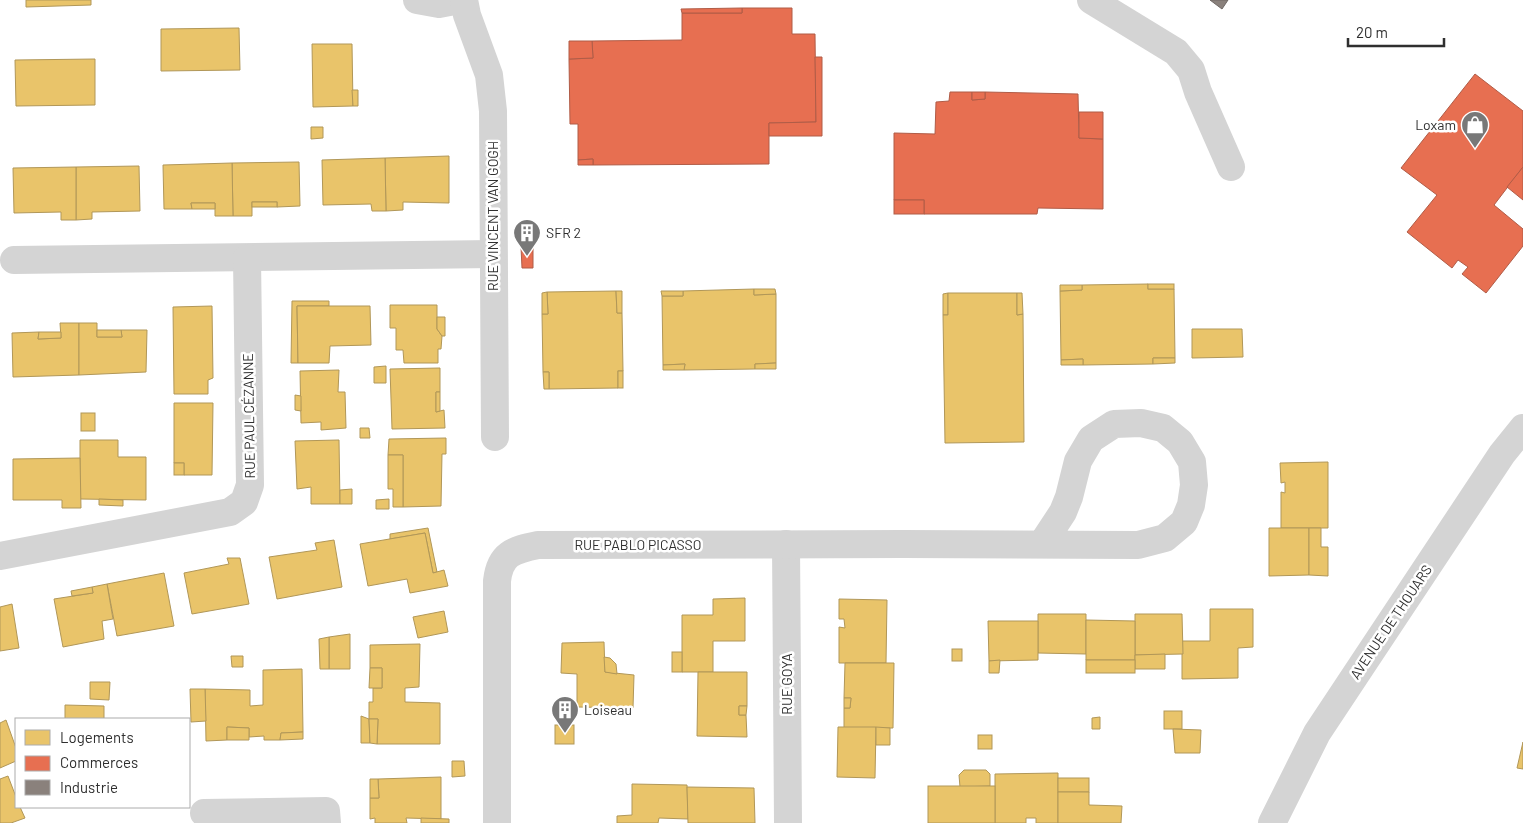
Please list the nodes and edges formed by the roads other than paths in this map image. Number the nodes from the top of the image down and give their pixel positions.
1 (417, 0) edge
2 (460, 0) edge
3 (464, 0) edge
4 (1091, 0) edge
5 (1231, 167) dead end
6 (493, 254) junction
7 (247, 258) junction
8 (14, 260) dead end
9 (1523, 428) edge
10 (494, 437) dead end
11 (786, 544) junction
12 (1042, 544) junction
13 (0, 556) edge
14 (204, 812) dead end
15 (327, 823) edge
16 (497, 823) edge
17 (788, 823) edge
18 (1272, 823) edge

1 - 2 street
3 - 6 street, RUE VINCENT VAN GOGH
4 - 5 street
6 - 7 street
6 - 10 street, RUE VINCENT VAN GOGH
7 - 8 street
7 - 13 street, RUE PAUL CÉZANNE
9 - 18 street, AVENUE DE THOUARS
11 - 12 street, RUE PABLO PICASSO
11 - 16 street, RUE PABLO PICASSO
11 - 17 street, RUE GOYA
12 - 12 street, RUE PABLO PICASSO
14 - 15 street

